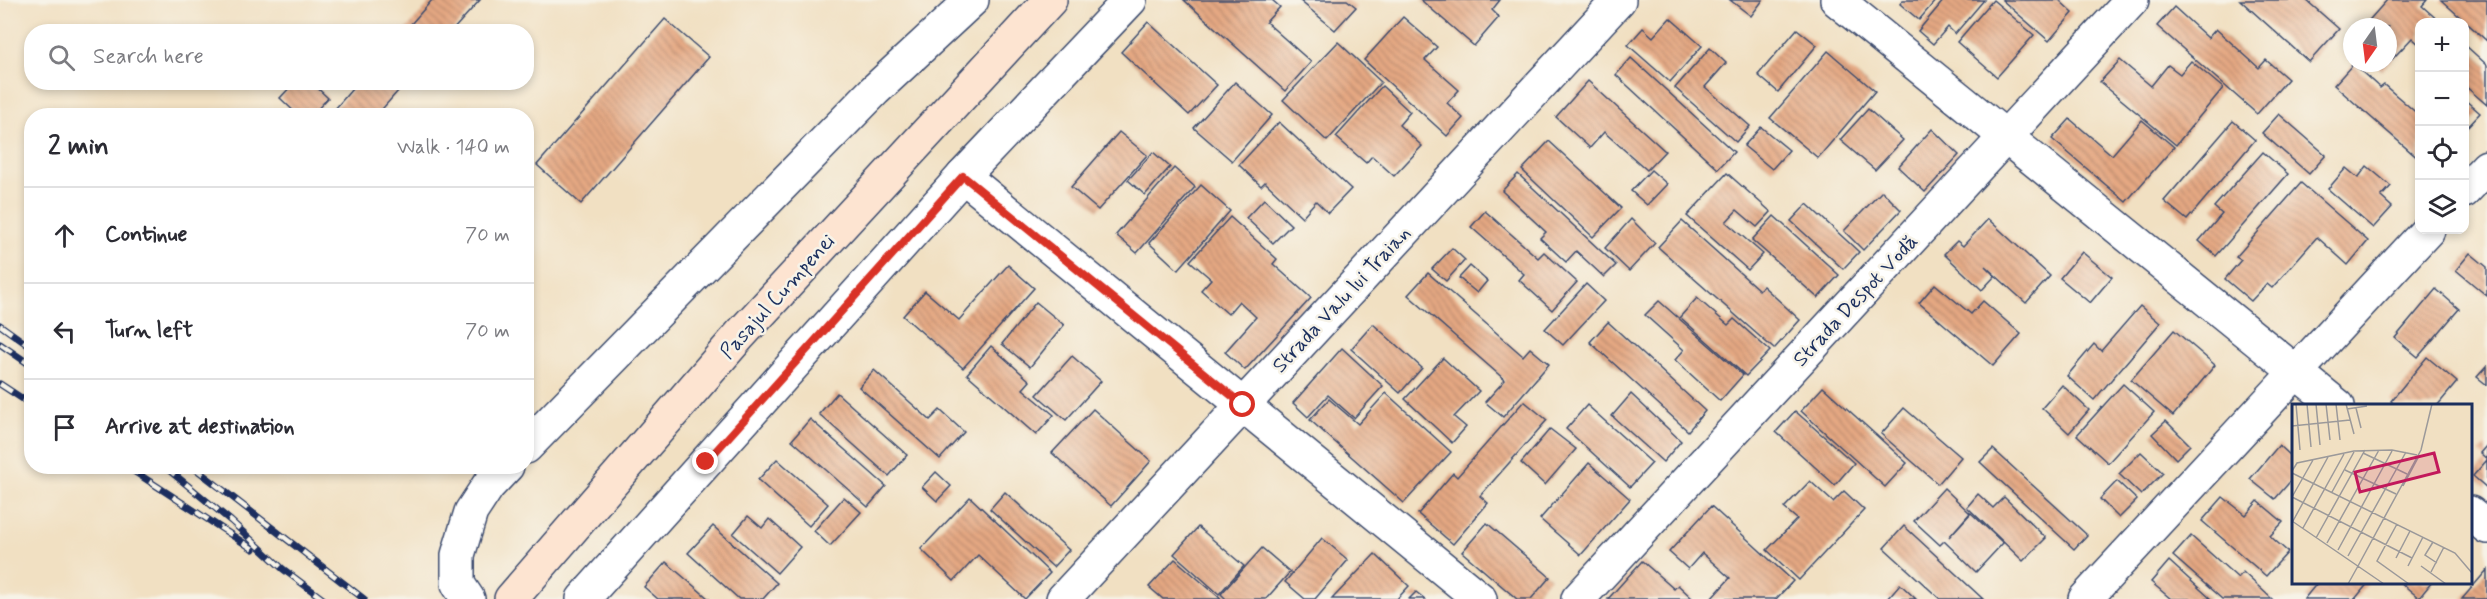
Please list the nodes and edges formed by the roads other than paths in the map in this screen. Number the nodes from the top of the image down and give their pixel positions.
1 (972, 0) edge
2 (1050, 0) edge
3 (1130, 0) edge
4 (1619, 0) edge
5 (1837, 0) edge
6 (2132, 0) edge
7 (2006, 137) junction
8 (2487, 166) edge
9 (963, 176) junction
10 (2469, 186) edge
11 (2424, 234) edge
12 (2296, 372) junction
13 (2337, 404) edge
14 (1243, 405) junction
15 (534, 439) edge
16 (499, 474) edge
17 (2472, 515) edge
18 (2487, 526) edge
19 (468, 599) edge
20 (511, 599) edge
21 (584, 599) edge
22 (1063, 599) edge
23 (1480, 599) edge
24 (1578, 599) edge
25 (2085, 599) edge

1 - 15 street
2 - 20 main road, Pasajul Cumpenei
3 - 9 street
4 - 14 street, Strada Valu lui Traian
5 - 7 street
6 - 7 street, Strada Despot Vodă
7 - 12 street
7 - 24 street, Strada Despot Vodă
8 - 10 street
9 - 14 street
9 - 21 street
11 - 12 street
12 - 13 street
12 - 25 street
14 - 22 street, Strada Valu lui Traian
14 - 23 street
16 - 19 street
17 - 18 street

